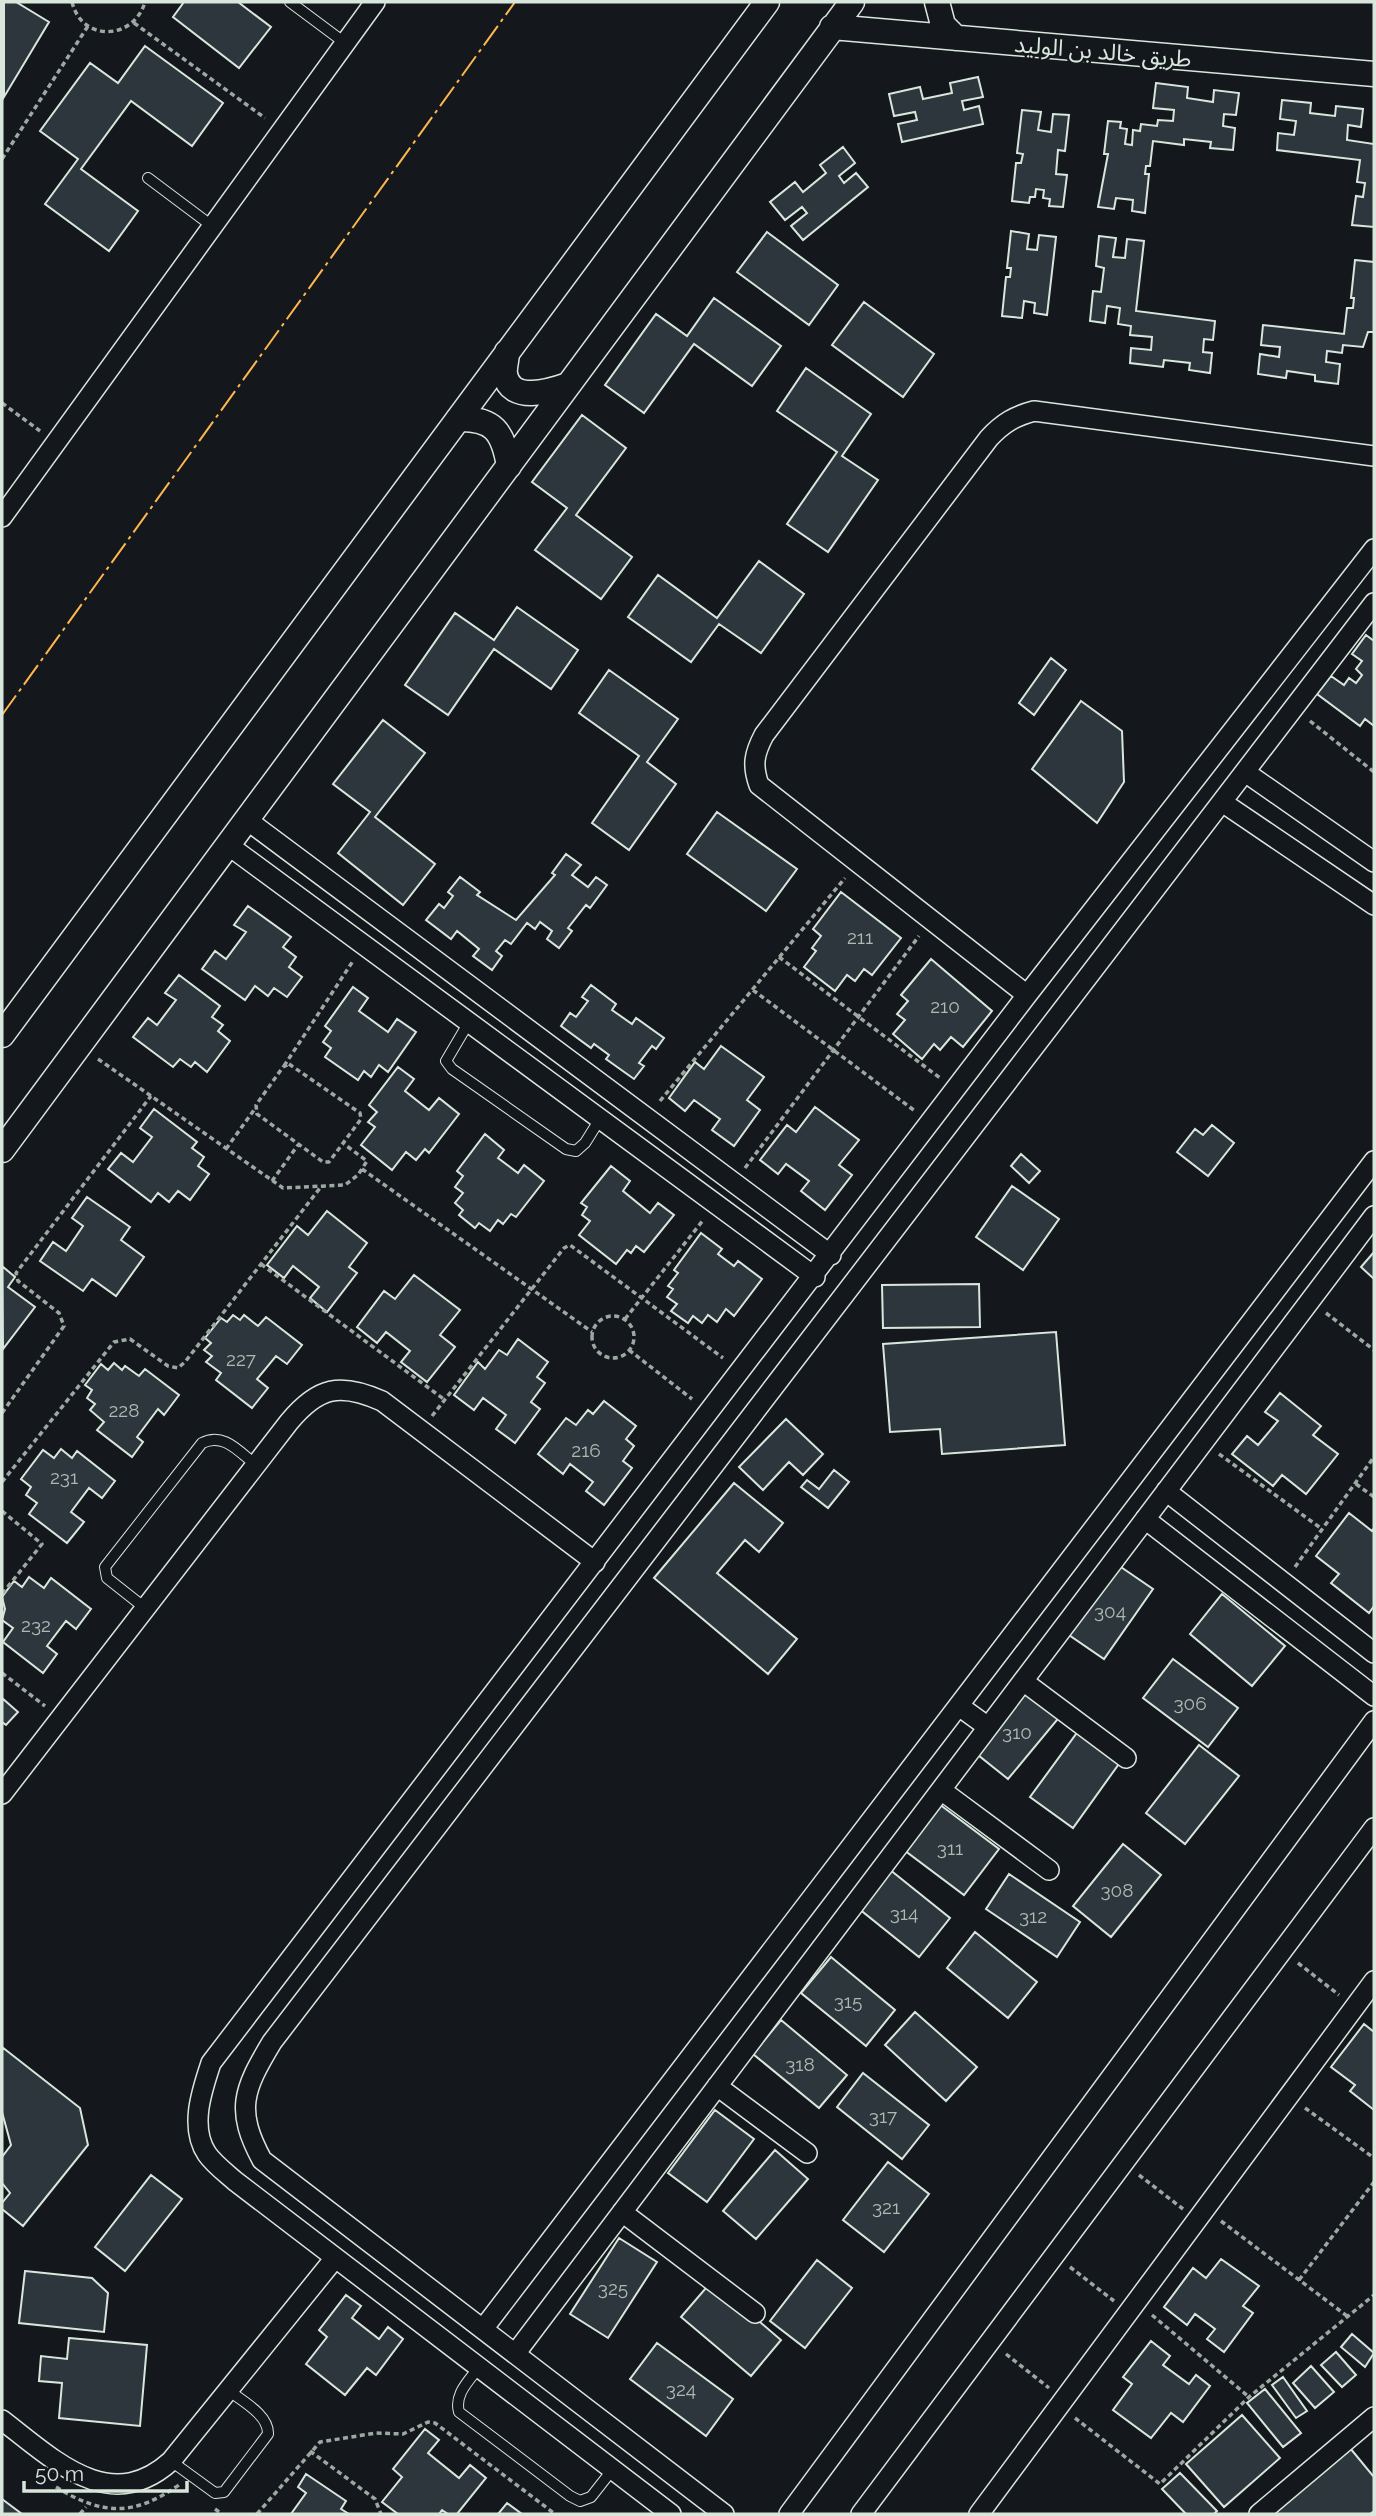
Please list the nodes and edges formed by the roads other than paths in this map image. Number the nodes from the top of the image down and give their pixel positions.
1 (290, 2) edge
2 (375, 2) edge
3 (767, 2) edge
4 (852, 2) edge
5 (937, 2) edge
6 (832, 27) junction
7 (956, 38) junction
8 (345, 43) junction
9 (1374, 74) edge
10 (148, 178) dead end
11 (212, 226) junction
12 (508, 352) junction
13 (568, 385) junction
14 (458, 419) junction
15 (1374, 456) edge
16 (509, 466) junction
17 (2, 517) edge
18 (1374, 550) edge
19 (1374, 603) edge
20 (1245, 772) junction
21 (1222, 802) junction
22 (247, 820) junction
23 (228, 845) junction
24 (1374, 862) edge
25 (1374, 905) edge
26 (1027, 995) junction
27 (469, 1022) junction
28 (2, 1035) edge
29 (600, 1119) junction
30 (2, 1150) edge
31 (1374, 1161) edge
32 (1374, 1216) edge
33 (831, 1255) junction
34 (1293, 1267) junction
35 (815, 1277) junction
36 (1319, 1300) junction
37 (256, 1465) junction
38 (1166, 1491) junction
39 (1145, 1520) junction
40 (595, 1562) junction
41 (145, 1608) junction
42 (1374, 1653) edge
43 (1023, 1681) junction
44 (1374, 1696) edge
45 (959, 1706) junction
46 (1374, 1721) edge
47 (988, 1727) junction
48 (1126, 1758) dead end
49 (941, 1790) junction
50 (2, 1794) edge
51 (1374, 1828) edge
52 (1049, 1871) dead end
53 (1374, 1981) edge
54 (716, 2086) junction
55 (807, 2153) dead end
56 (622, 2212) junction
57 (335, 2258) junction
58 (755, 2313) dead end
59 (483, 2329) junction
60 (515, 2354) junction
61 (479, 2367) junction
62 (228, 2390) junction
63 (1374, 2417) edge
64 (2, 2420) edge
65 (171, 2461) junction
66 (613, 2469) junction
67 (671, 2514) edge
68 (724, 2514) edge
69 (789, 2514) edge
70 (861, 2514) edge
71 (979, 2514) edge
72 (1259, 2514) edge

1 - 8 lane
2 - 8 street
3 - 12 street
4 - 6 street
5 - 7 street
6 - 7 street, طريق خالد بن الوليد
6 - 13 street
7 - 9 street, طريق خالد بن الوليد
8 - 11 street
10 - 11 lane
11 - 17 street
12 - 13 street
12 - 14 street
13 - 16 street
14 - 16 street
14 - 28 street
15 - 26 street
16 - 22 street
18 - 26 street
19 - 20 street
20 - 21 street
20 - 24 street
21 - 25 street
21 - 59 street
22 - 23 street
22 - 33 street
23 - 27 street
23 - 30 street
26 - 33 street
27 - 29 street
27 - 29 lane
29 - 35 street
31 - 34 street
32 - 36 street
33 - 35 street
34 - 36 street
34 - 45 street
35 - 40 street
36 - 38 street
37 - 40 street
37 - 41 street
37 - 41 lane
38 - 39 street
38 - 42 street
39 - 43 street
39 - 44 street
40 - 57 street
41 - 50 street
43 - 47 street
43 - 48 street
45 - 47 street
45 - 59 street
46 - 69 street
47 - 49 street
49 - 52 street
49 - 54 street
51 - 70 street
53 - 71 street
54 - 55 street
54 - 56 street
56 - 58 street
56 - 60 street
57 - 61 street
57 - 62 street
59 - 60 street
60 - 68 street
61 - 66 street
61 - 66 lane
62 - 65 street
62 - 65 lane
63 - 72 street
64 - 65 street
66 - 67 street

